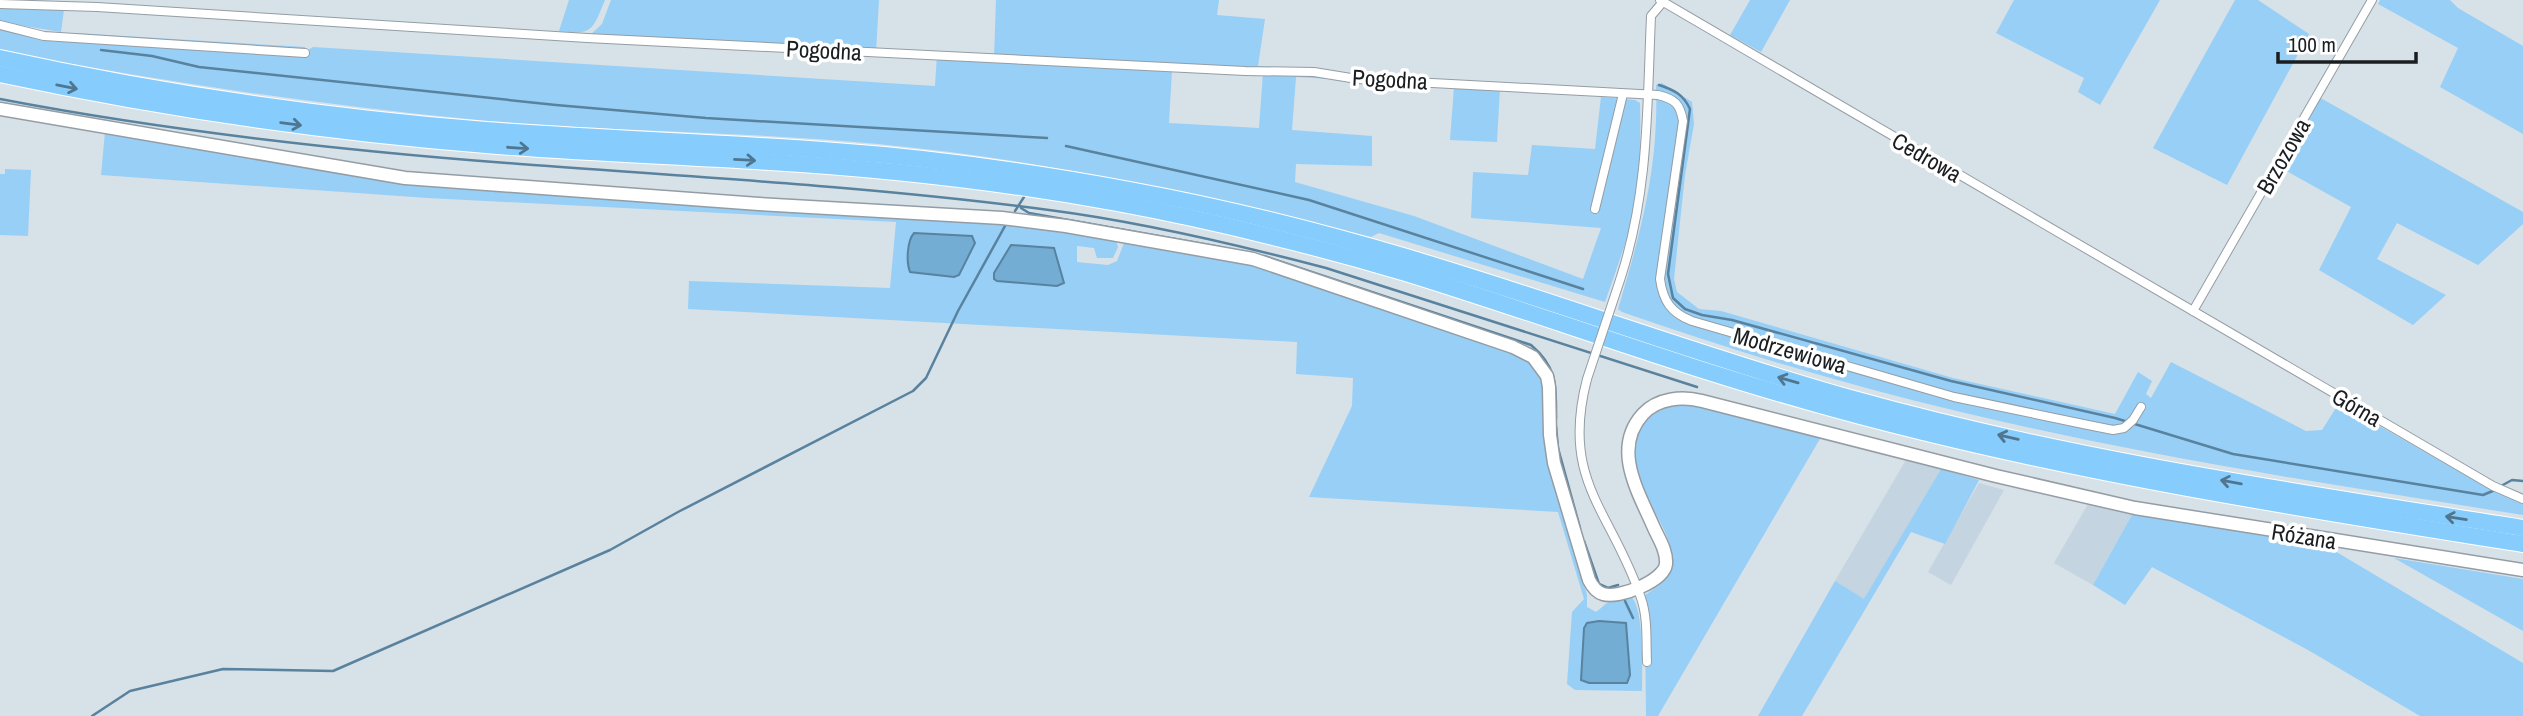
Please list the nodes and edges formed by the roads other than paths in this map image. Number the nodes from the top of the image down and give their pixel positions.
1 (2372, 0) edge
2 (1661, 1) edge
3 (0, 4) edge
4 (0, 25) edge
5 (304, 53) dead end
6 (0, 58) edge
7 (0, 74) edge
8 (1623, 94) junction
9 (1647, 95) junction
10 (0, 109) edge
11 (1595, 209) dead end
12 (2193, 311) junction
13 (2141, 407) dead end
14 (2523, 499) edge
15 (2523, 528) edge
16 (2523, 544) edge
17 (2523, 570) edge
18 (1637, 587) junction
19 (1647, 662) dead end

1 - 12 street, Brzozowa
2 - 9 street
2 - 12 street, Cedrowa
3 - 8 street, Pogodna
4 - 5 street
15 -> 6 highway
7 -> 16 highway
8 - 9 street, Pogodna
8 - 11 street
9 - 13 street, Modrzewiowa
9 - 18 street, bridge
10 - 18 street
12 - 14 street, Górna
17 - 18 street, Różana
18 - 19 street

